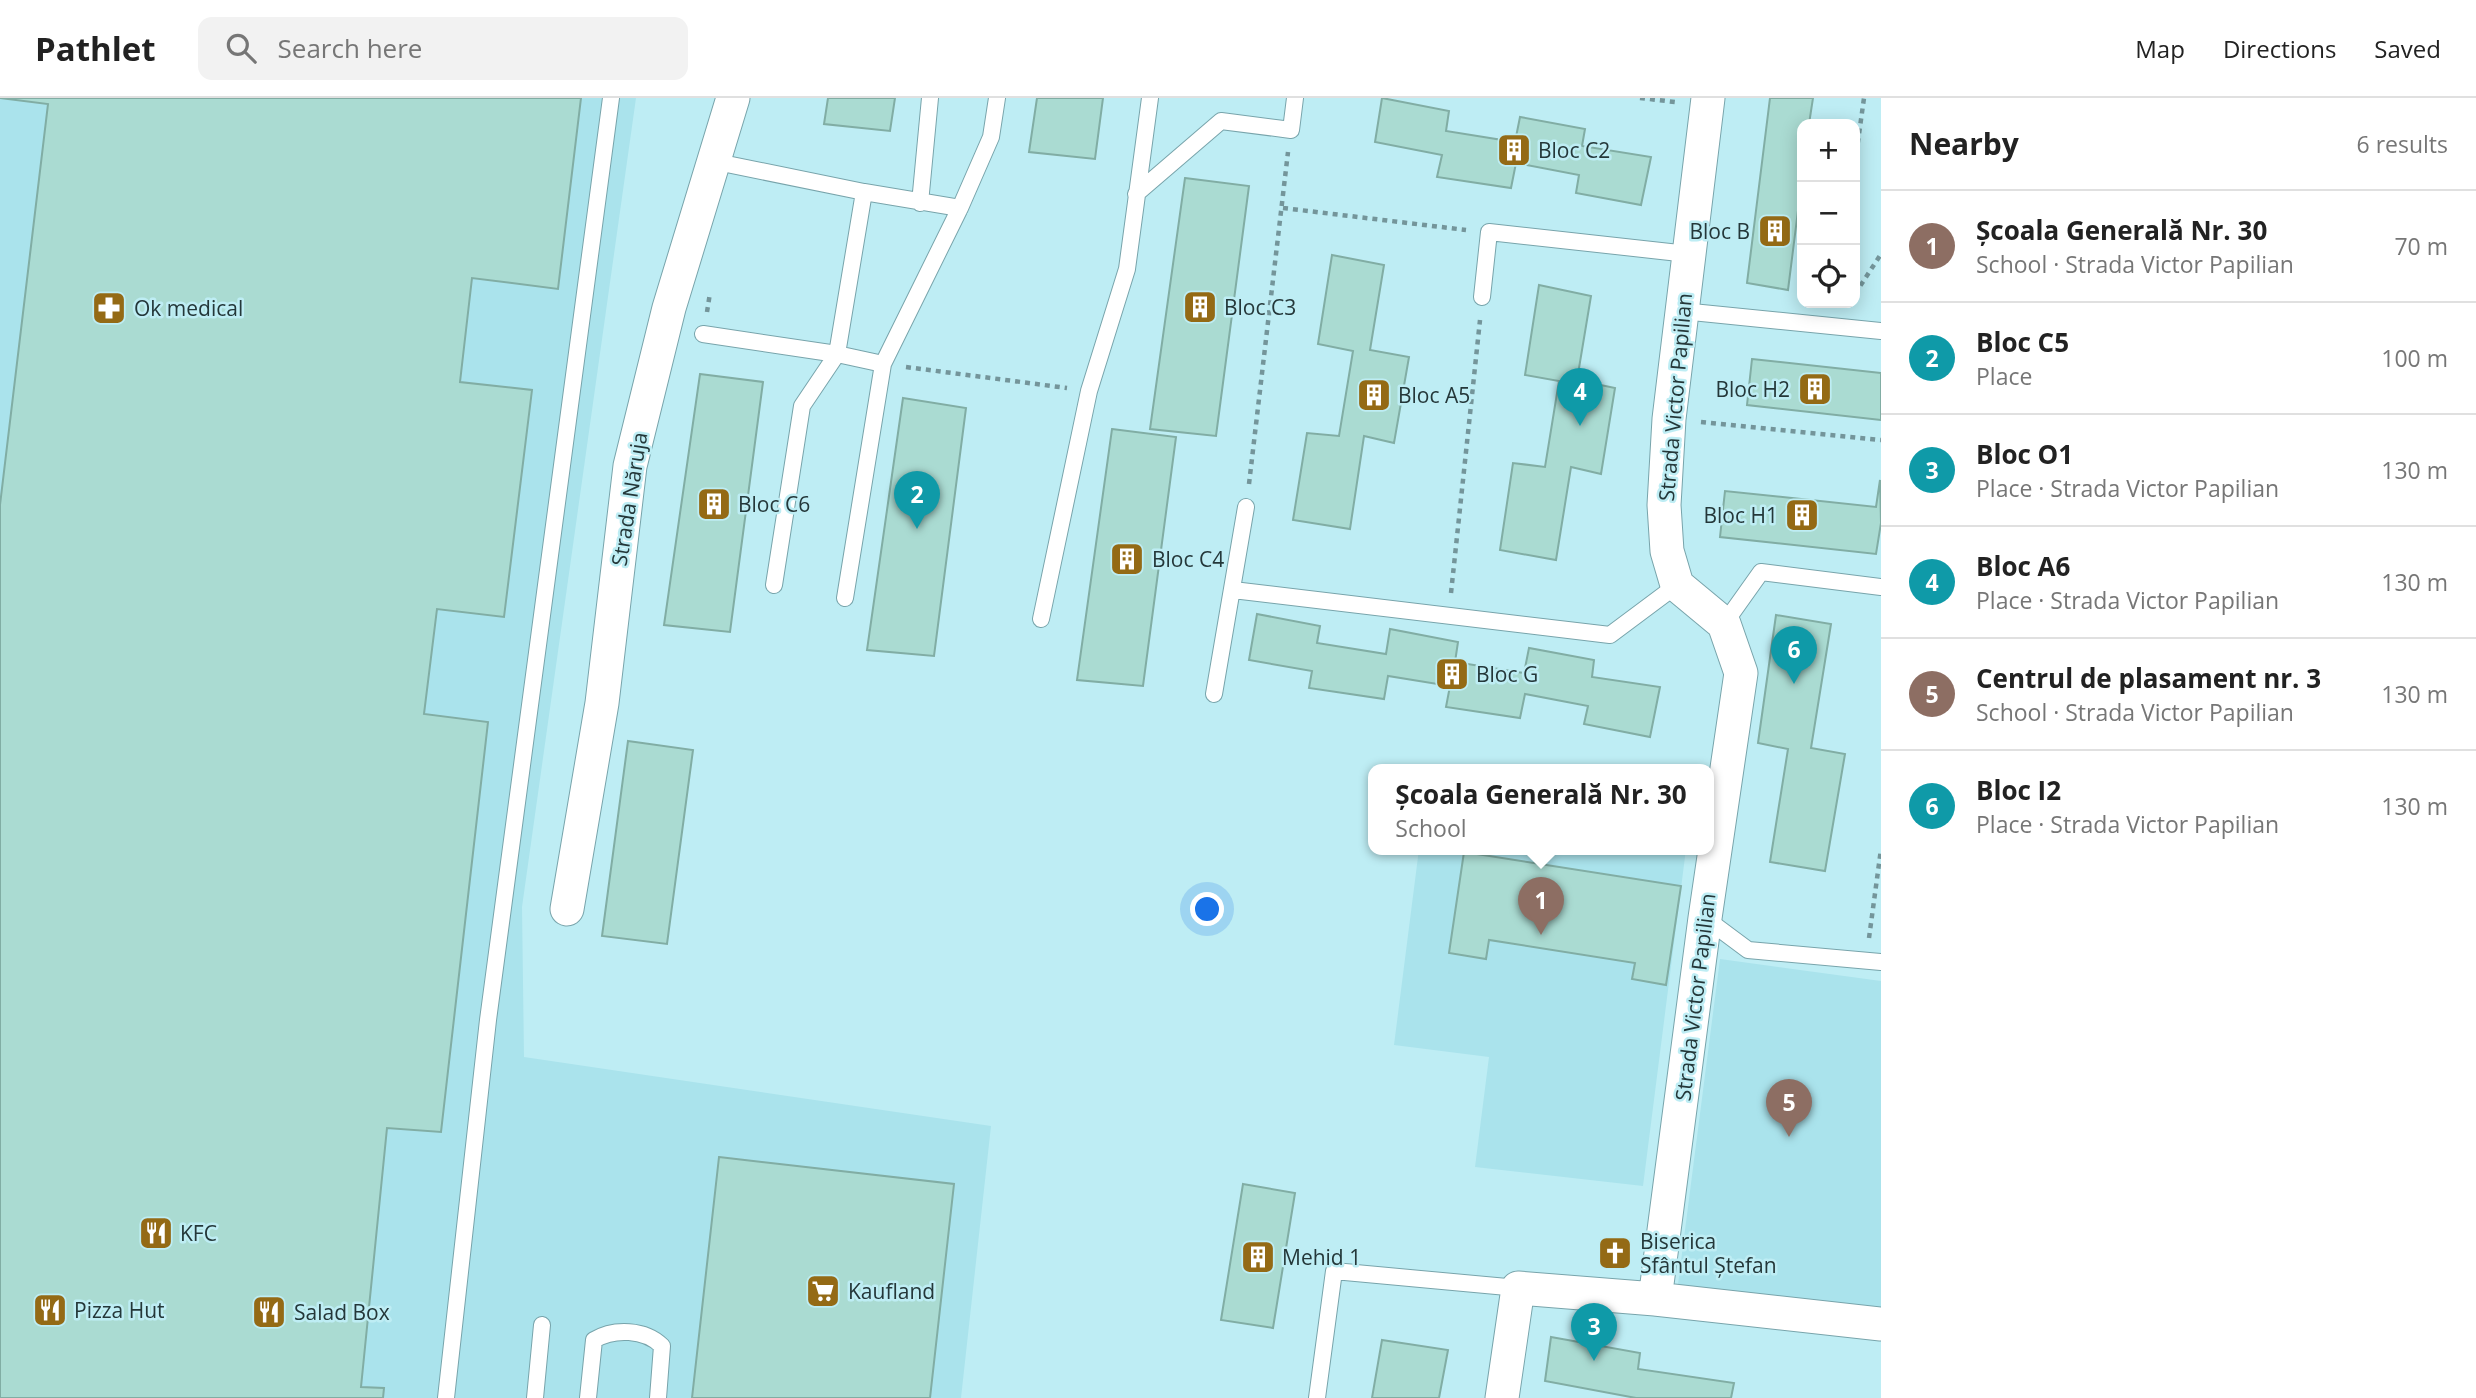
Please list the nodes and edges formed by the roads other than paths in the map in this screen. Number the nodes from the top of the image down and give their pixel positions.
1 (611, 98) edge
2 (733, 98) edge
3 (930, 98) edge
4 (997, 98) edge
5 (1150, 98) edge
6 (1295, 98) edge
7 (1708, 98) edge
8 (712, 161) junction
9 (864, 192) junction
10 (1136, 194) junction
11 (920, 203) junction
12 (960, 208) junction
13 (1688, 254) junction
14 (1482, 297) road end
15 (1682, 311) junction
16 (1881, 331) edge
17 (703, 334) dead end
18 (837, 354) junction
19 (883, 364) junction
20 (1246, 507) road end
21 (774, 585) dead end
22 (1677, 586) junction
23 (1881, 587) edge
24 (1233, 590) junction
25 (845, 598) dead end
26 (1041, 619) dead end
27 (1724, 624) junction
28 (1214, 694) dead end
29 (567, 909) dead end
30 (1705, 918) junction
31 (1874, 962) edge
32 (1518, 1288) junction
33 (1655, 1299) junction
34 (1881, 1324) edge
35 (542, 1325) dead end
36 (446, 1398) edge
37 (535, 1398) edge
38 (588, 1398) edge
39 (658, 1398) edge
40 (1317, 1398) edge
41 (1502, 1398) edge

1 - 36 lane
2 - 8 street, Strada Năruja
3 - 11 lane
4 - 12 lane
5 - 10 lane
6 - 10 lane
7 - 13 street, Strada Victor Papilian
8 - 9 lane
8 - 29 street, Strada Năruja
9 - 11 lane
9 - 18 lane
10 - 26 lane
11 - 12 lane
12 - 19 lane
13 - 14 lane
13 - 15 street, Strada Victor Papilian
15 - 16 lane
15 - 22 street, Strada Victor Papilian
17 - 18 lane
18 - 19 lane
18 - 21 lane
19 - 25 lane
20 - 24 lane
22 - 24 lane
22 - 27 street
23 - 27 lane
24 - 28 lane
27 - 30 street, Strada Victor Papilian
30 - 31 lane
30 - 33 street, Strada Victor Papilian
32 - 33 street
32 - 40 lane
32 - 41 street
33 - 34 street
35 - 37 lane
38 - 39 lane

